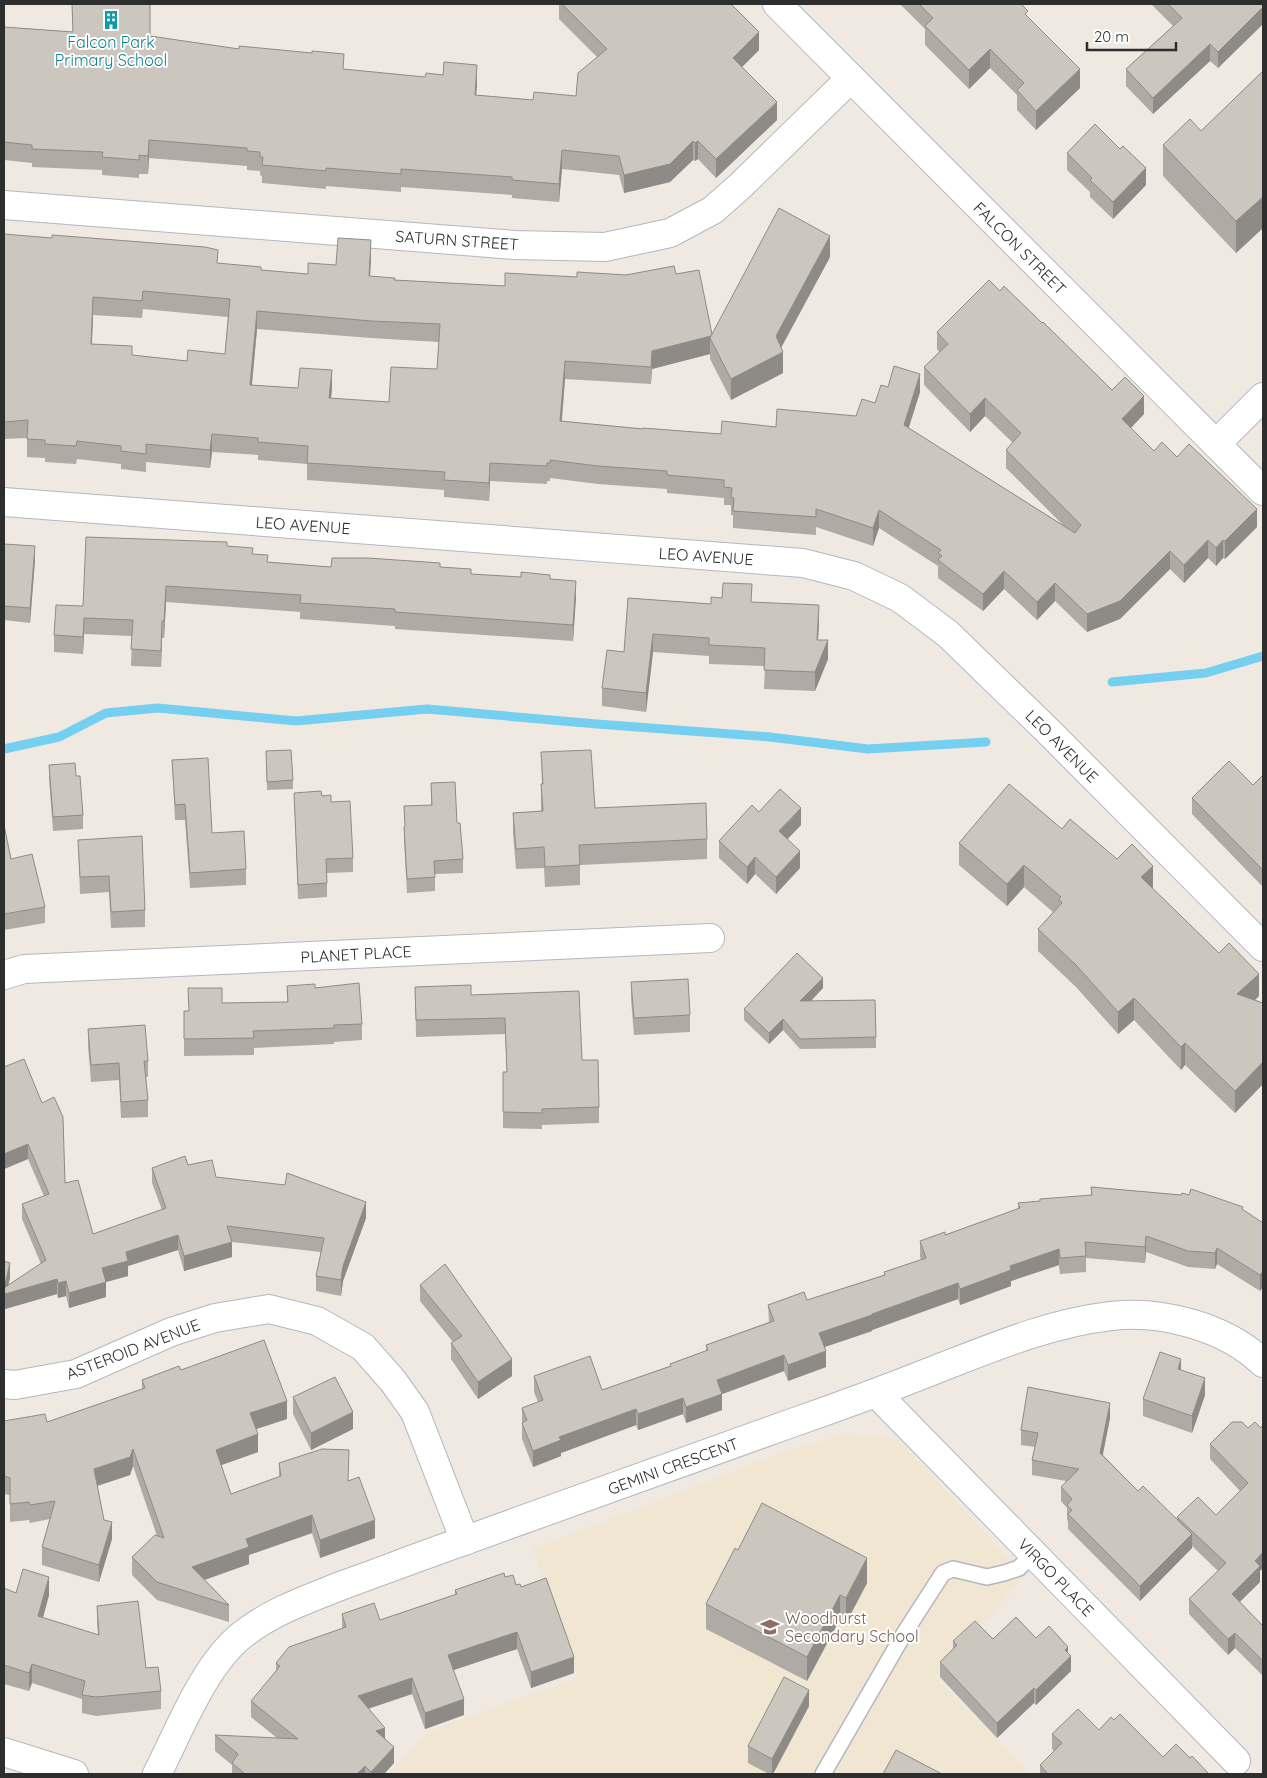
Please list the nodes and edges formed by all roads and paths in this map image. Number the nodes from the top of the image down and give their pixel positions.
1 (777, 4) edge
2 (851, 78) junction
3 (4, 205) edge
4 (1263, 397) edge
5 (1216, 444) junction
6 (1263, 491) edge
7 (4, 502) edge
8 (710, 938) dead end
9 (1263, 947) edge
10 (4, 975) edge
11 (1263, 1363) edge
12 (4, 1384) edge
13 (876, 1393) junction
14 (465, 1541) junction
15 (1033, 1553) junction
16 (4, 1752) edge
17 (1236, 1761) dead end
18 (74, 1774) edge
19 (158, 1774) edge
20 (823, 1774) edge

1 - 2 street, FALCON STREET
2 - 3 street, SATURN STREET
2 - 5 street, FALCON STREET
4 - 5 street
5 - 6 street, FALCON STREET
7 - 9 street, LEO AVENUE
8 - 10 street, PLANET PLACE
11 - 13 street, GEMINI CRESCENT
12 - 14 street, ASTEROID AVENUE
13 - 14 street, GEMINI CRESCENT
13 - 15 street, VIRGO PLACE
14 - 19 street, GEMINI CRESCENT
15 - 17 street, VIRGO PLACE
15 - 20 lane
16 - 18 street

